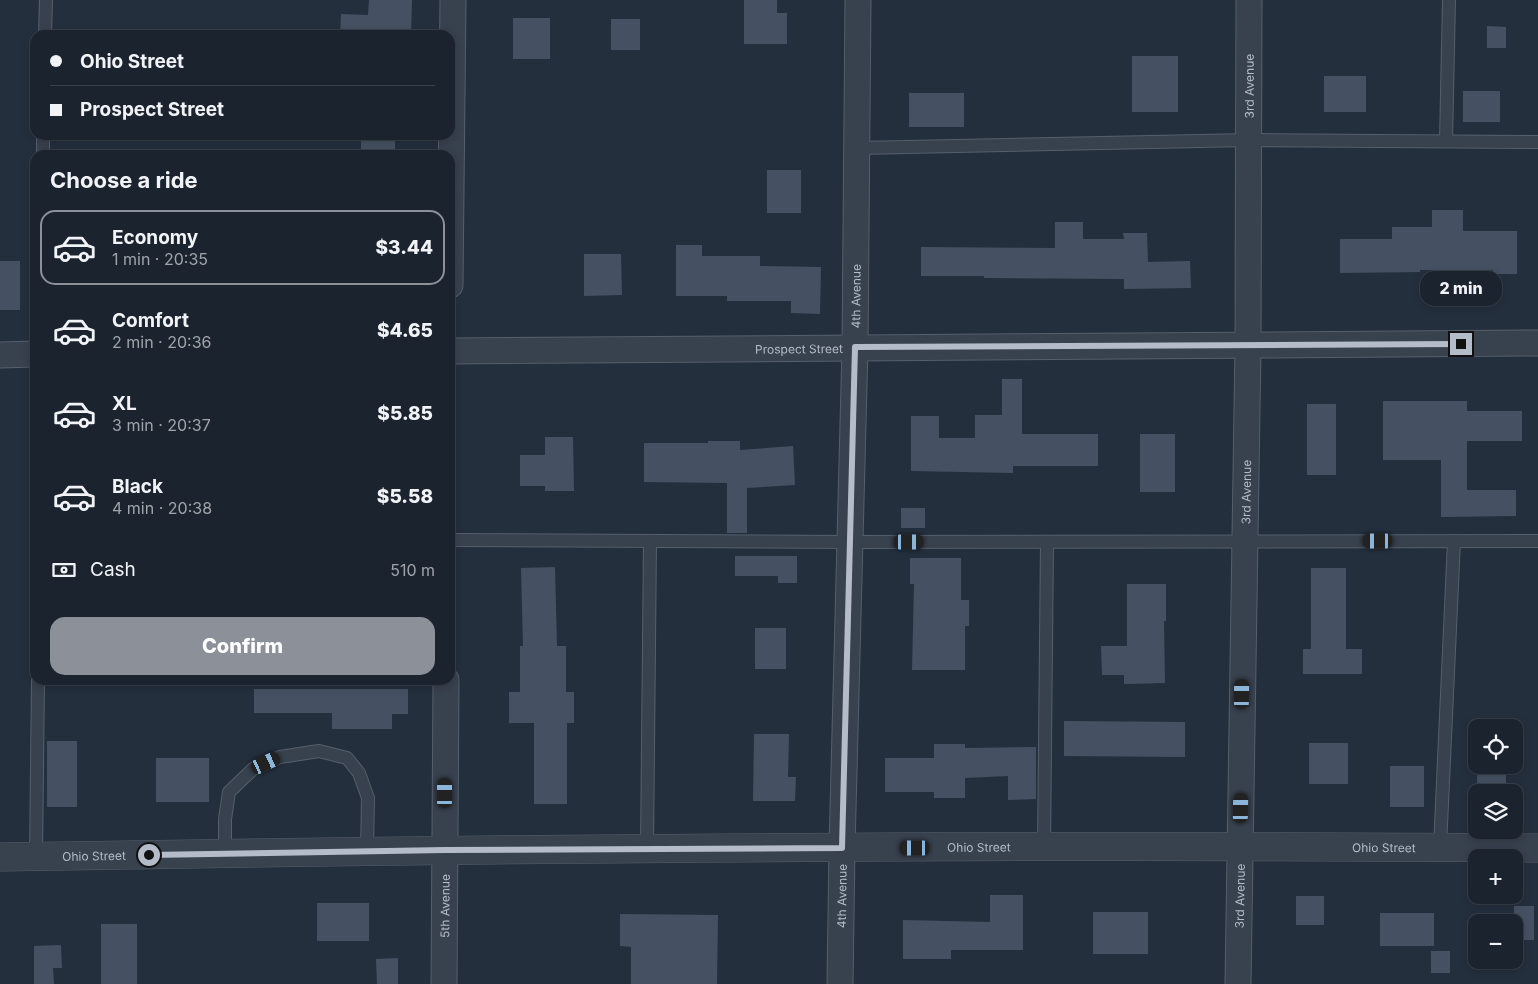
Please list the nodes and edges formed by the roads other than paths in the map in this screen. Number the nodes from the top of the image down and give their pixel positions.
1 (46, 0) edge
2 (453, 0) edge
3 (858, 0) edge
4 (1249, 0) edge
5 (1448, 0) edge
6 (45, 30) edge
7 (453, 30) edge
8 (1248, 140) junction
9 (1446, 141) junction
10 (1538, 142) edge
11 (857, 148) junction
12 (1538, 343) edge
13 (1248, 346) junction
14 (855, 347) junction
15 (455, 351) edge
16 (30, 354) edge
17 (0, 355) edge
18 (455, 540) edge
19 (650, 541) junction
20 (1454, 541) junction
21 (1538, 541) edge
22 (850, 542) junction
23 (1047, 542) junction
24 (1245, 542) junction
25 (38, 685) edge
26 (446, 685) edge
27 (1240, 846) junction
28 (1044, 847) junction
29 (1440, 847) junction
30 (842, 848) junction
31 (1538, 848) edge
32 (647, 849) junction
33 (445, 850) junction
34 (366, 851) junction
35 (225, 854) junction
36 (0, 857) edge
37 (36, 857) junction
38 (444, 984) edge
39 (840, 984) edge
40 (1238, 984) edge

1 - 6 lane
2 - 7 street
3 - 11 street, 4th Avenue
4 - 8 street, 3rd Avenue
5 - 9 lane
8 - 9 lane
8 - 11 lane
8 - 13 street, 3rd Avenue
9 - 10 lane
11 - 14 street, 4th Avenue
12 - 13 street, Prospect Street
13 - 14 street, Prospect Street
13 - 24 street, 3rd Avenue
14 - 15 street, Prospect Street
14 - 22 street, 4th Avenue
16 - 17 street
18 - 19 lane
19 - 22 lane
19 - 32 lane
20 - 21 lane
20 - 24 lane
20 - 29 lane
22 - 23 lane
22 - 30 street, 4th Avenue
23 - 24 lane
23 - 28 lane
24 - 27 street, 3rd Avenue
25 - 37 lane
26 - 33 street, 5th Avenue
27 - 28 street, Ohio Street
27 - 29 street, Ohio Street
27 - 40 street, 3rd Avenue
28 - 30 street, Ohio Street
29 - 31 street, Ohio Street
30 - 32 street, Ohio Street
30 - 39 street, 4th Avenue
32 - 33 street, Ohio Street
33 - 34 street, Ohio Street
33 - 38 street, 5th Avenue
34 - 35 street, Ohio Street
34 - 35 lane
35 - 37 street, Ohio Street
36 - 37 street, Ohio Street

